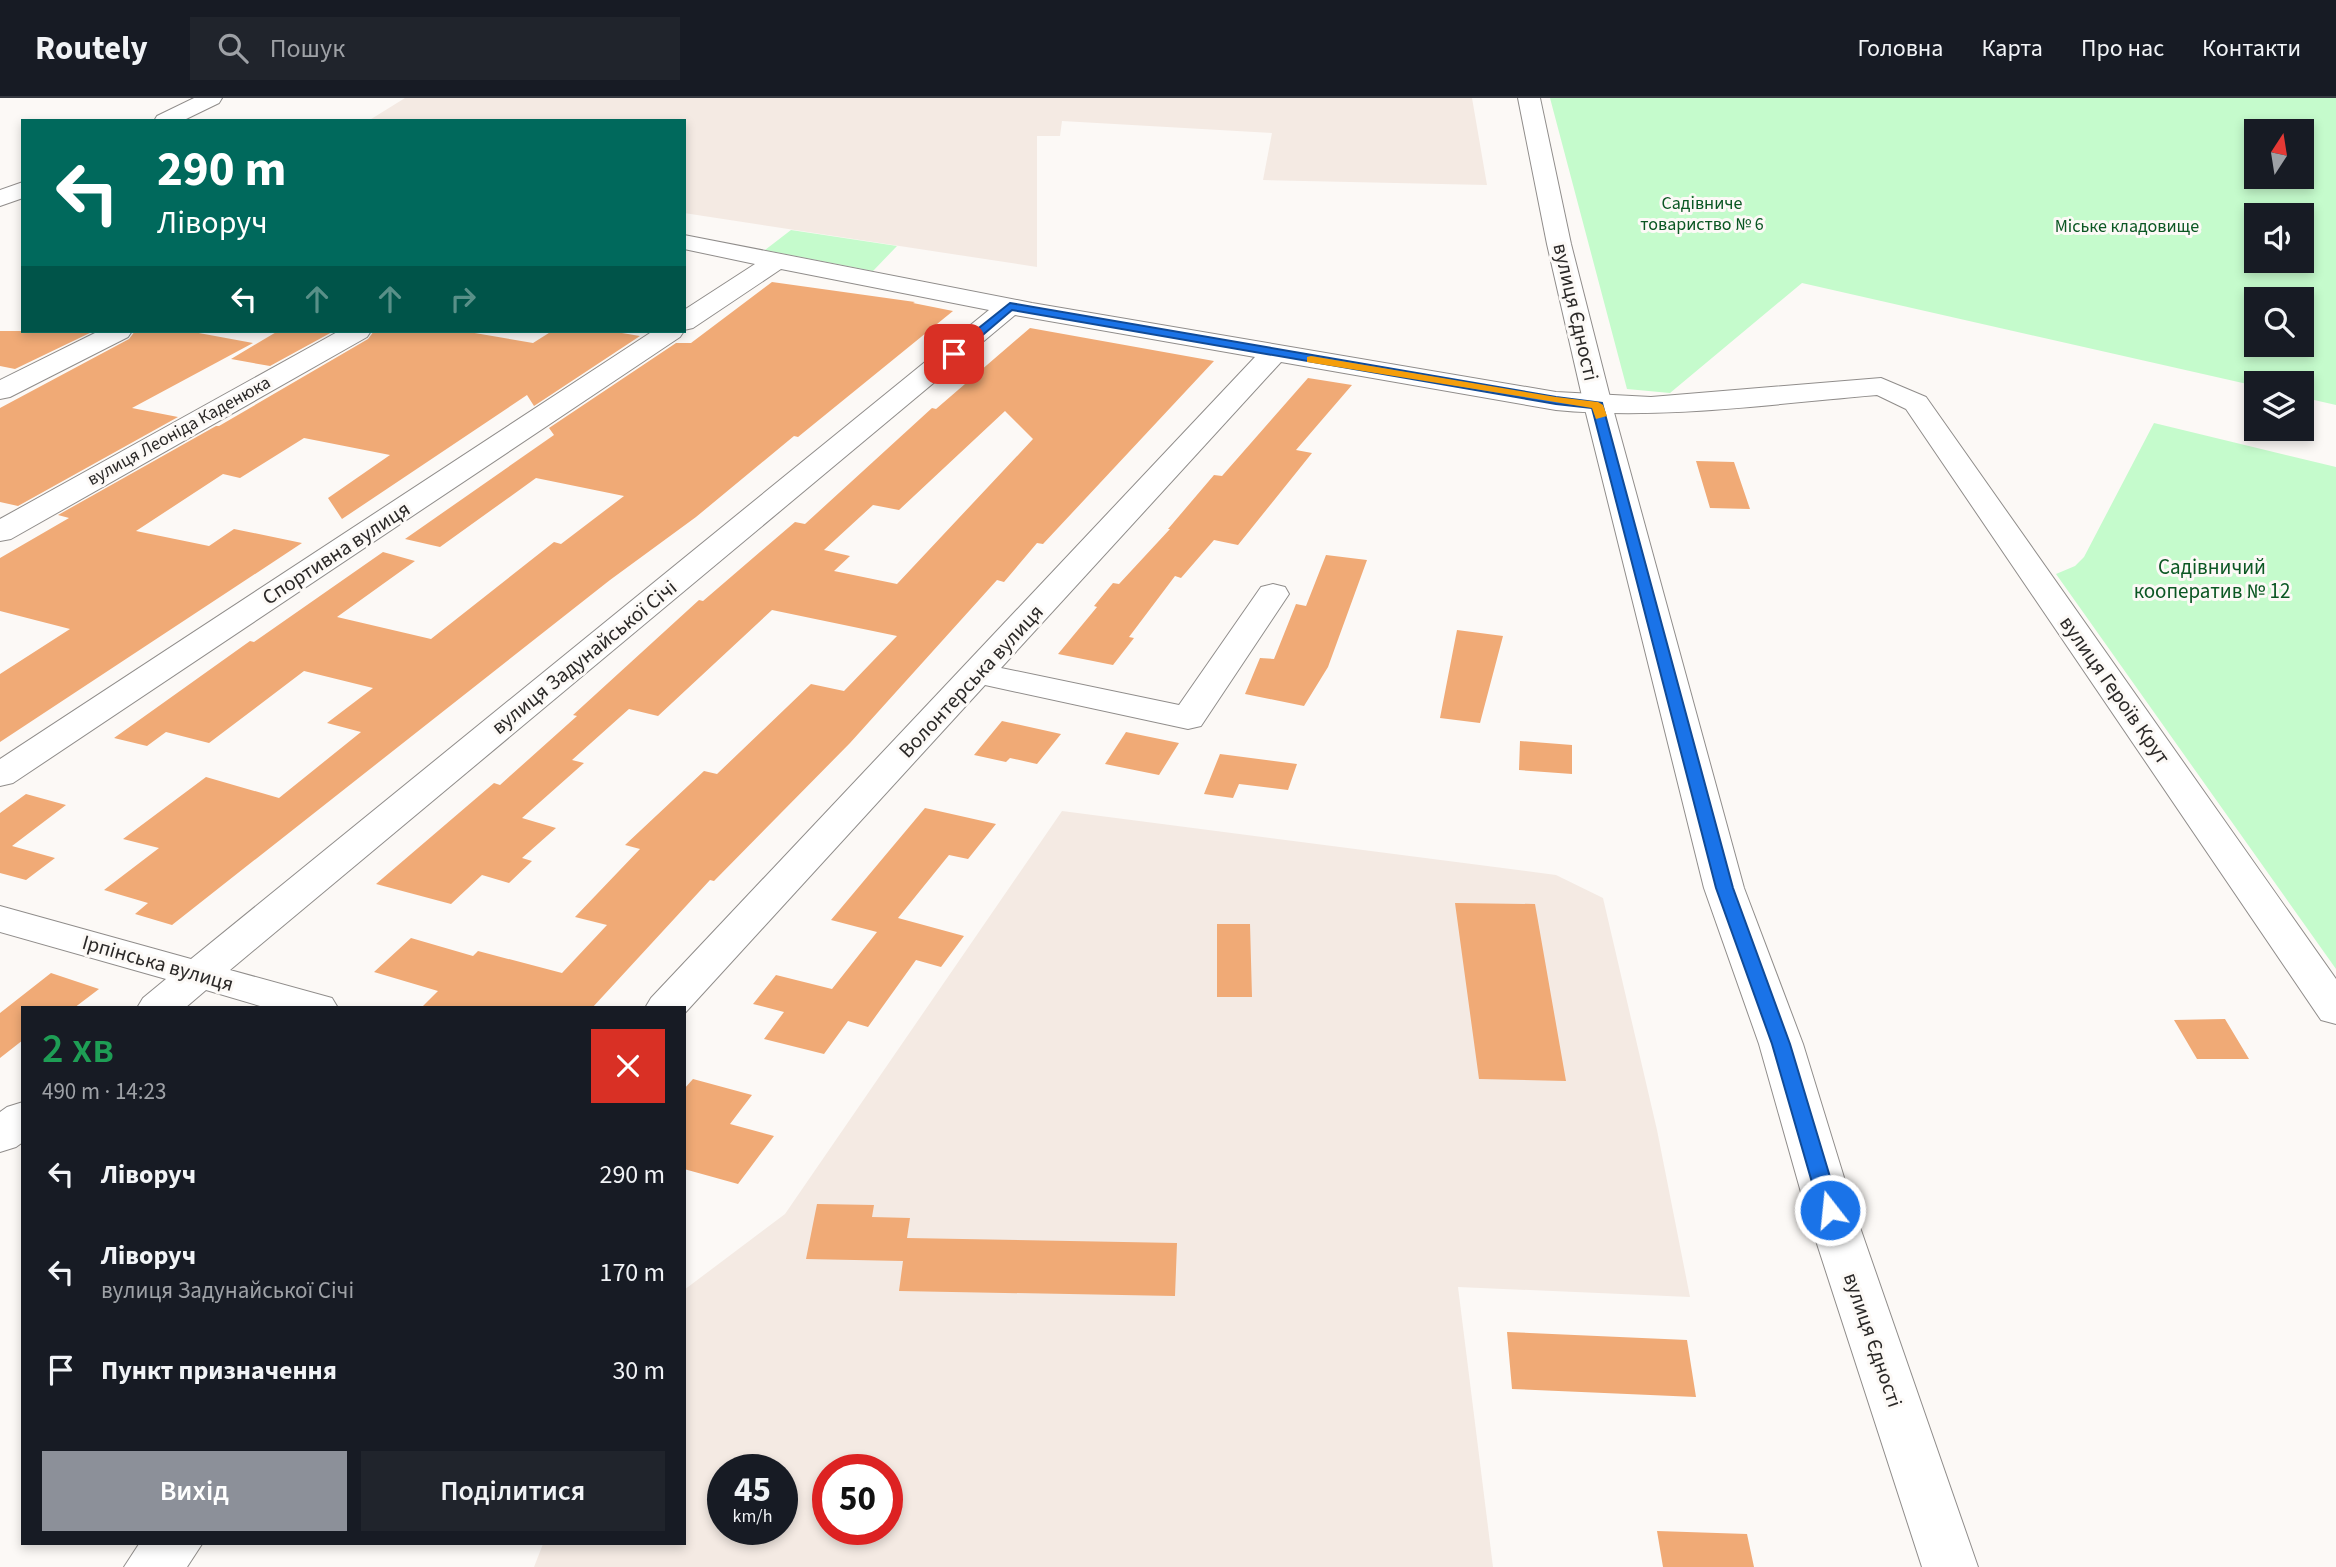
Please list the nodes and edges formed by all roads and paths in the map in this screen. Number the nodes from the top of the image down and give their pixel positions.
1 (211, 98) edge
2 (1529, 98) edge
3 (170, 119) edge
4 (21, 190) edge
5 (0, 199) edge
6 (686, 242) edge
7 (777, 260) junction
8 (1010, 306) junction
9 (686, 321) edge
10 (115, 333) edge
11 (354, 333) edge
12 (668, 333) edge
13 (1274, 353) junction
14 (0, 391) edge
15 (1598, 405) junction
16 (0, 532) edge
17 (1273, 594) dead end
18 (978, 673) junction
19 (0, 775) edge
20 (0, 919) edge
21 (198, 974) junction
22 (160, 1006) edge
23 (310, 1006) edge
24 (668, 1006) edge
25 (2336, 1010) edge
26 (21, 1120) edge
27 (0, 1136) edge
28 (173, 1545) edge
29 (152, 1567) edge
30 (1950, 1567) edge

1 - 3 street
2 - 15 street, вулиця Єдності
4 - 5 street
6 - 7 street
7 - 8 street
7 - 9 street
8 - 13 street
8 - 21 street, вулиця Задунайської Січі
10 - 14 street
11 - 16 street, вулиця Леоніда Каденюка
12 - 19 street, Спортивна вулиця
13 - 15 street
13 - 18 street, Волонтерська вулиця
15 - 25 street, вулиця Героїв Крут
15 - 30 street, вулиця Єдності
17 - 18 street
18 - 24 street, Волонтерська вулиця
20 - 21 street, Ірпінська вулиця
21 - 22 street, вулиця Задунайської Січі
21 - 23 street, Ірпінська вулиця
26 - 27 street
28 - 29 street

